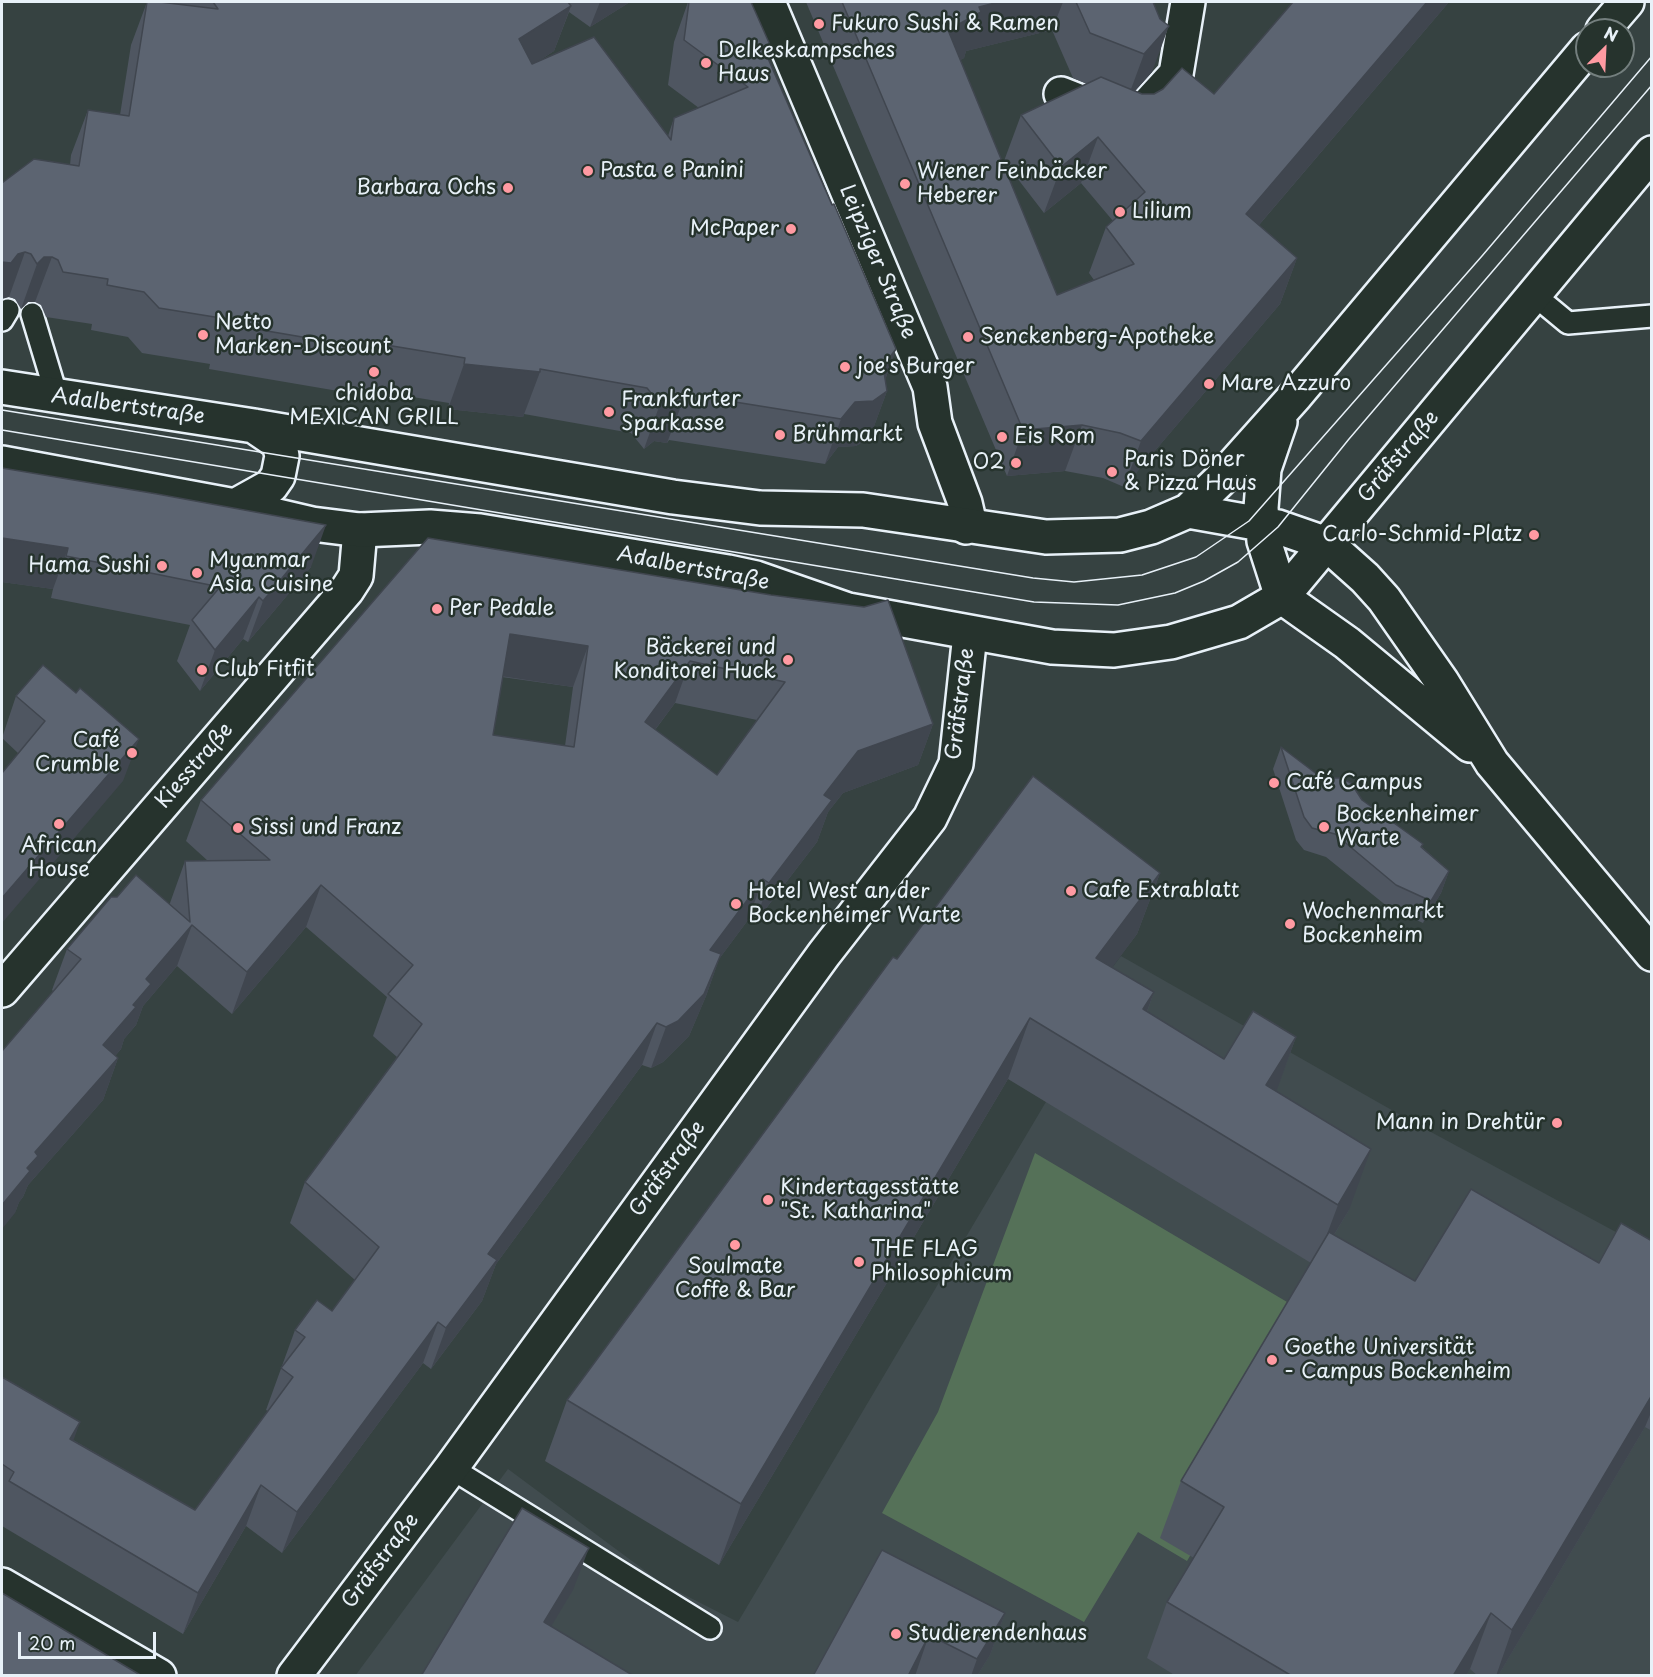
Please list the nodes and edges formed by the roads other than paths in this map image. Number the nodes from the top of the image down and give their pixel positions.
1 (768, 2) edge
2 (1188, 2) edge
3 (1627, 2) edge
4 (1613, 18) edge
5 (1575, 63) edge
6 (1061, 94) edge
7 (1652, 153) edge
8 (1533, 294) junction
9 (32, 314) dead end
10 (1652, 316) edge
11 (2, 387) edge
12 (1296, 395) junction
13 (57, 397) junction
14 (254, 426) junction
15 (2, 463) edge
16 (235, 506) junction
17 (1188, 511) junction
18 (1262, 523) junction
19 (966, 527) junction
20 (360, 530) junction
21 (1327, 544) junction
22 (1282, 597) junction
23 (970, 634) junction
24 (1492, 763) junction
25 (1652, 954) edge
26 (2, 990) edge
27 (451, 1468) junction
28 (2, 1585) edge
29 (710, 1628) dead end
30 (159, 1676) edge
31 (294, 1676) edge

1 - 19 street, Leipziger Straße
2 - 6 street
3 - 4 street
5 - 12 street
7 - 8 street, Gräfstraße
8 - 10 lane
8 - 21 street, Gräfstraße
9 - 13 lane
11 - 13 street, Adalbertstraße
12 - 17 street
12 - 18 street
13 - 14 street, Adalbertstraße
14 - 16 street, Adalbertstraße
14 - 19 street, Adalbertstraße
15 - 16 street, Adalbertstraße
16 - 20 street, Adalbertstraße
17 - 18 street
17 - 19 street, Adalbertstraße
18 - 21 street
18 - 22 street
20 - 23 street, Adalbertstraße
20 - 26 street, Kiesstraße
21 - 22 street, Gräfstraße
21 - 24 street
22 - 23 street, Adalbertstraße
22 - 24 street
23 - 27 street, Gräfstraße
24 - 25 street
27 - 29 lane
27 - 31 street, Gräfstraße
28 - 30 street

